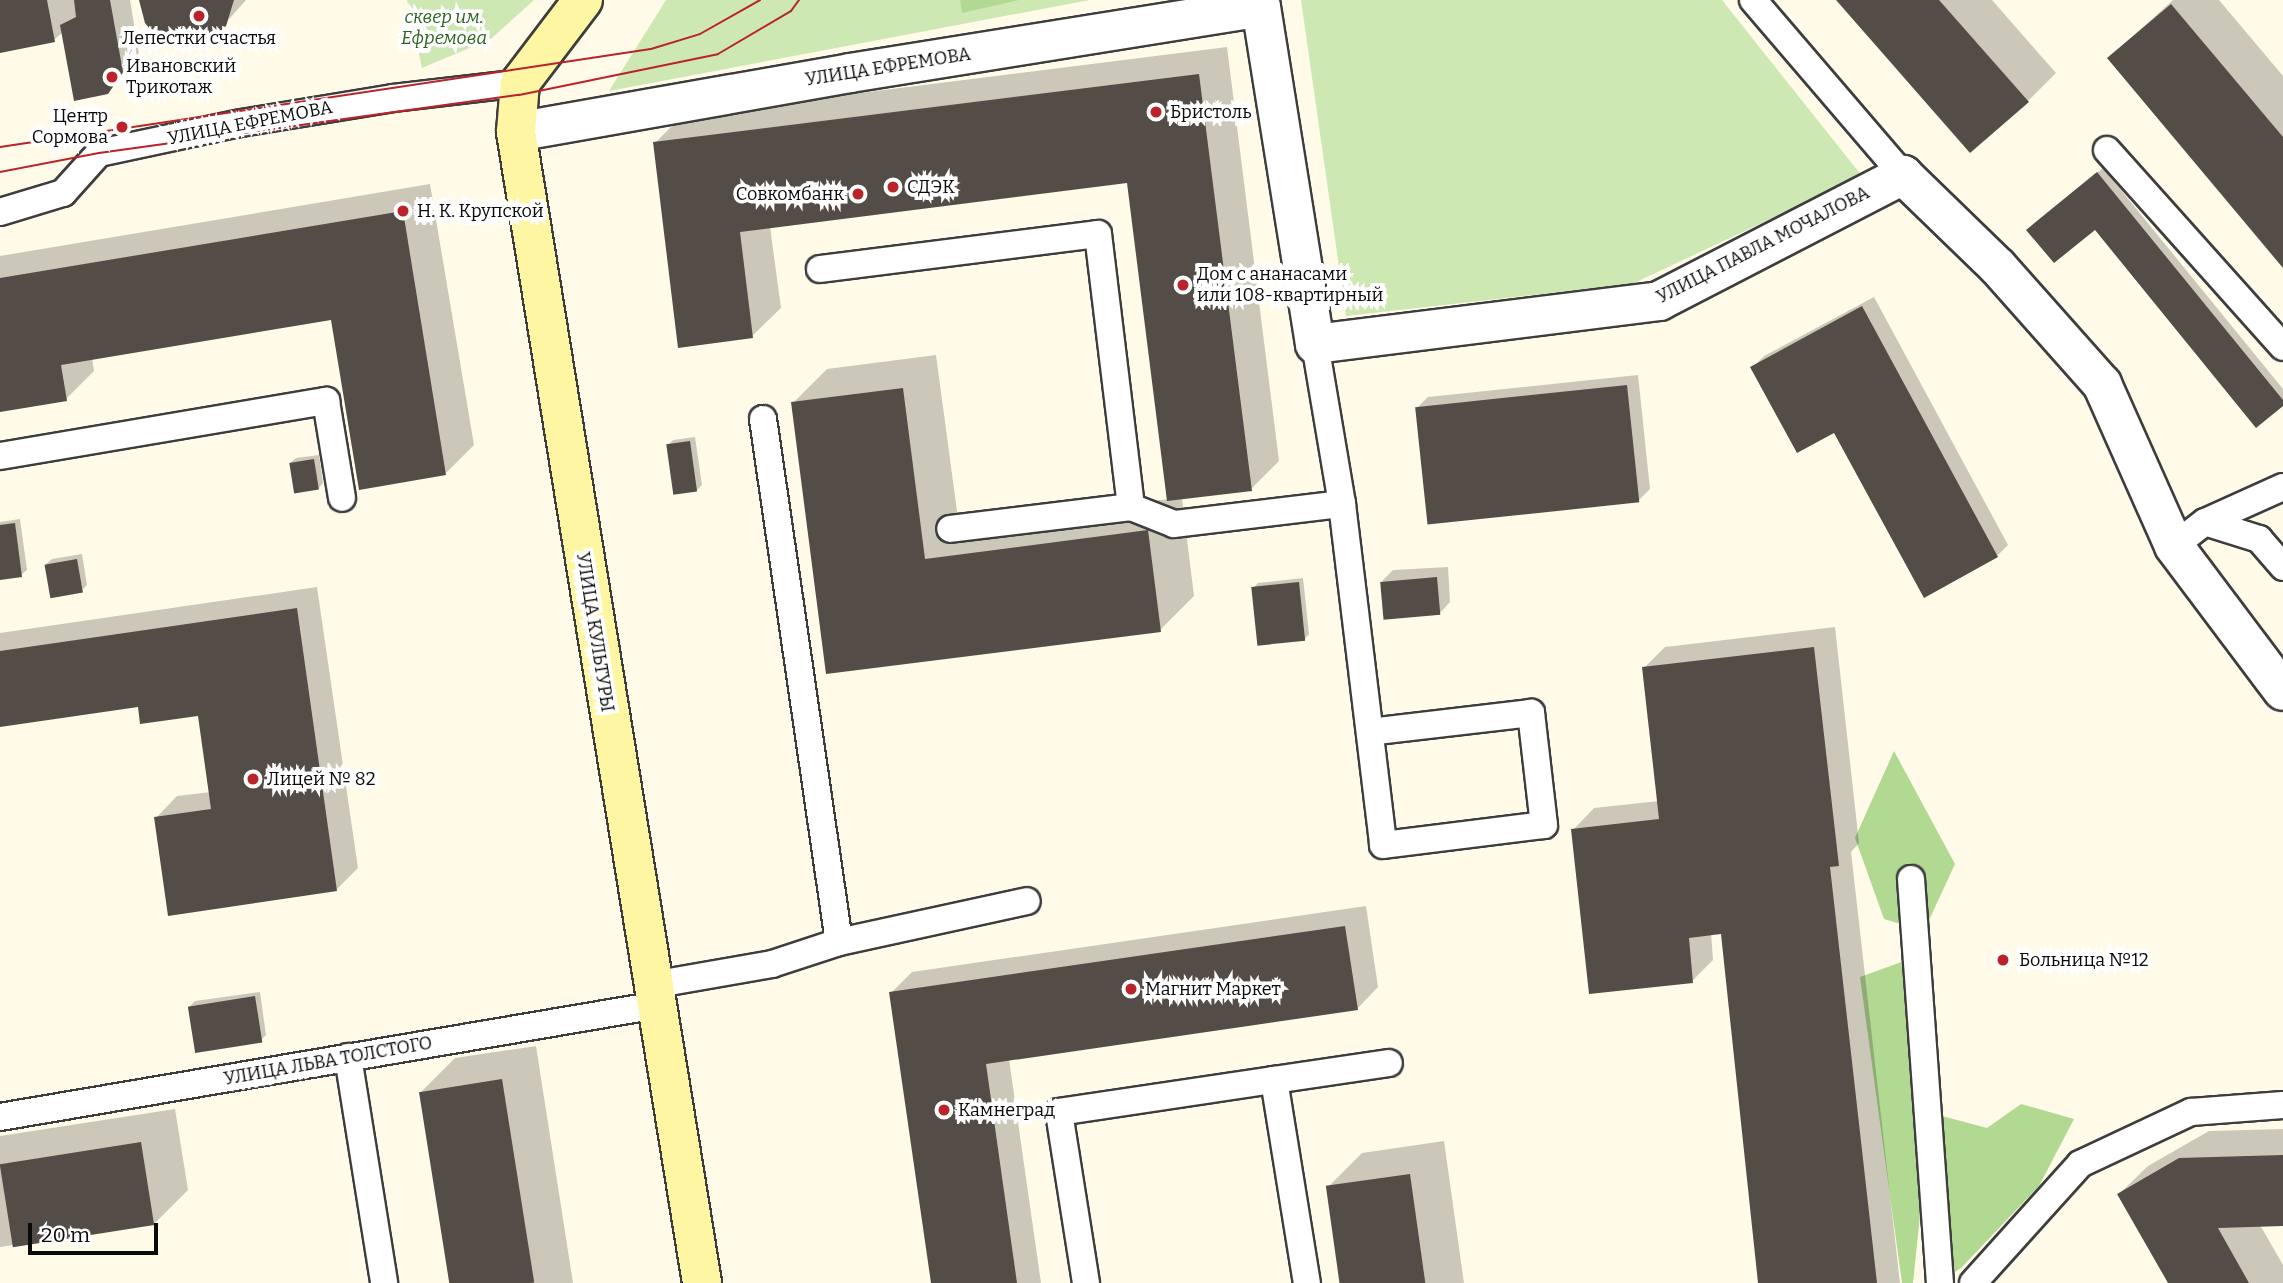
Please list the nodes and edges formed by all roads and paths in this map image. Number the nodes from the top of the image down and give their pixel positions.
1 (583, 0) edge
2 (1753, 0) edge
3 (1261, 3) edge
4 (520, 83) junction
5 (516, 132) junction
6 (2107, 150) dead end
7 (1903, 175) junction
8 (0, 212) edge
9 (820, 269) dead end
10 (1315, 344) junction
11 (2283, 347) edge
12 (763, 419) dead end
13 (0, 456) edge
14 (2283, 486) edge
15 (342, 498) dead end
16 (1342, 504) junction
17 (1131, 507) junction
18 (2205, 522) junction
19 (950, 529) dead end
20 (2174, 546) junction
21 (2283, 567) edge
22 (2283, 691) edge
23 (1370, 732) junction
24 (1911, 879) dead end
25 (1027, 901) dead end
26 (839, 942) junction
27 (654, 995) junction
28 (348, 1058) junction
29 (1390, 1063) dead end
30 (1274, 1080) junction
31 (2283, 1105) edge
32 (0, 1117) edge
33 (384, 1283) edge
34 (702, 1283) edge
35 (1086, 1283) edge
36 (1307, 1283) edge
37 (1940, 1283) edge
38 (1973, 1283) edge

1 - 4 main road
2 - 7 lane
3 - 5 street, УЛИЦА ЕФРЕМОВА
3 - 10 street
4 - 5 main road, УЛИЦА КУЛЬТУРЫ
4 - 8 lane, УЛИЦА ЕФРЕМОВА
5 - 27 main road, УЛИЦА КУЛЬТУРЫ
6 - 11 lane
7 - 10 street, УЛИЦА ПАВЛА МОЧАЛОВА
7 - 20 street
9 - 17 lane
10 - 16 lane
12 - 26 lane
13 - 15 lane
14 - 18 lane
16 - 17 lane
16 - 23 lane
17 - 19 lane
18 - 20 lane
18 - 21 lane
20 - 22 street
23 - 23 lane
24 - 37 lane
25 - 26 lane, УЛИЦА ЛЬВА ТОЛСТОГО
26 - 27 lane, УЛИЦА ЛЬВА ТОЛСТОГО
27 - 28 lane, УЛИЦА ЛЬВА ТОЛСТОГО
27 - 34 main road, УЛИЦА КУЛЬТУРЫ
28 - 32 lane, УЛИЦА ЛЬВА ТОЛСТОГО
28 - 33 lane
29 - 30 lane
30 - 35 lane
30 - 36 lane
31 - 38 lane

